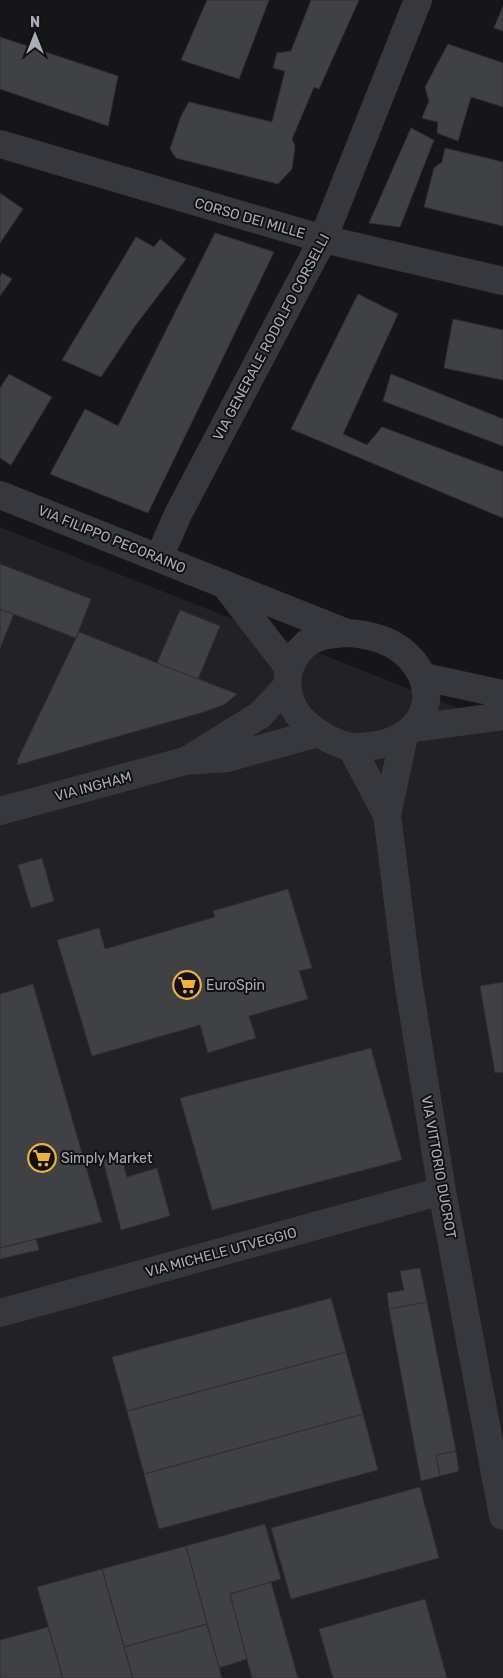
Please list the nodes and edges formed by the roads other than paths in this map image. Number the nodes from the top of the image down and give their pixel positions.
1 (418, 0) edge
2 (0, 144) edge
3 (323, 239) junction
4 (503, 281) edge
5 (0, 495) edge
6 (158, 558) junction
7 (224, 583) junction
8 (347, 633) junction
9 (288, 677) junction
10 (424, 678) junction
11 (503, 694) edge
12 (503, 716) edge
13 (410, 732) junction
14 (318, 733) junction
15 (351, 747) junction
16 (185, 761) junction
17 (0, 811) edge
18 (387, 815) junction
19 (442, 1191) junction
20 (0, 1313) edge
21 (503, 1516) edge

1 - 3 street, VIA GENERALE RODOLFO CORSELLI
2 - 3 street, CORSO DEI MILLE
3 - 4 street, CORSO DEI MILLE
3 - 6 street, VIA GENERALE RODOLFO CORSELLI
5 - 6 street, VIA FILIPPO PECORAINO
6 - 7 street, VIA FILIPPO PECORAINO
7 - 8 street, VIA FILIPPO PECORAINO
7 - 9 street
8 - 9 street
8 - 10 street
9 - 14 street
9 - 16 street
10 - 11 street
10 - 13 street
12 - 13 street
13 - 15 street
13 - 18 street
14 - 15 street
14 - 16 street
15 - 18 street
16 - 17 street, VIA INGHAM
18 - 19 street, VIA VITTORIO DUCROT
19 - 20 street, VIA MICHELE UTVEGGIO
19 - 21 street, VIA VITTORIO DUCROT

